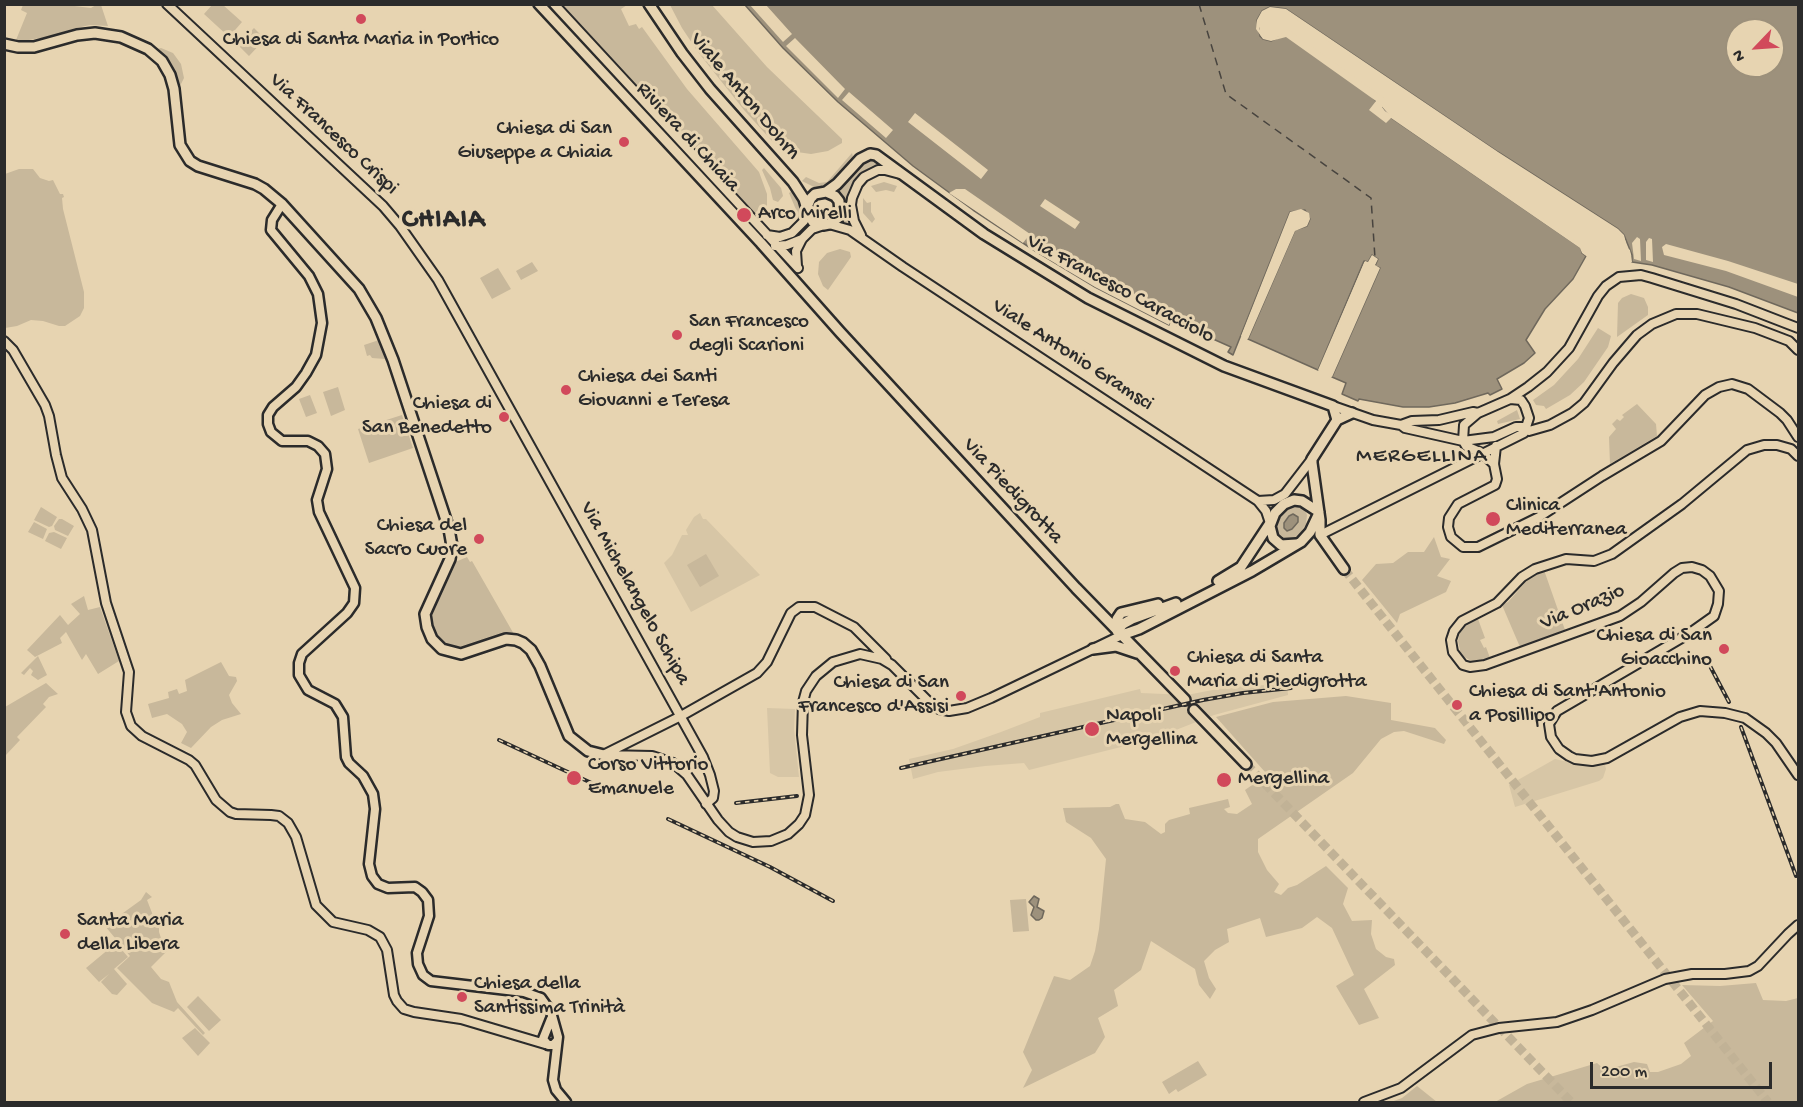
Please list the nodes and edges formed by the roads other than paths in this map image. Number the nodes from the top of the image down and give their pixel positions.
1 (167, 4) edge
2 (539, 4) edge
3 (554, 4) edge
4 (649, 4) edge
5 (7, 43) edge
6 (902, 175) junction
7 (793, 182) junction
8 (823, 192) junction
9 (282, 204) junction
10 (807, 207) junction
11 (826, 225) junction
12 (786, 236) junction
13 (764, 239) junction
14 (802, 239) junction
15 (865, 242) junction
16 (778, 247) junction
17 (775, 259) junction
18 (1798, 328) edge
19 (4, 341) edge
20 (1798, 350) edge
21 (881, 376) joint
22 (1510, 399) junction
23 (508, 404) joint
24 (1335, 413) junction
25 (1352, 413) junction
26 (1479, 413) junction
27 (1401, 425) junction
28 (1526, 428) junction
29 (1798, 438) edge
30 (1463, 441) junction
31 (1496, 446) junction
32 (1482, 453) junction
33 (1798, 456) edge
34 (1312, 459) junction
35 (1494, 464) junction
36 (1258, 501) junction
37 (1307, 504) junction
38 (1319, 512) junction
39 (1270, 523) junction
40 (1313, 526) junction
41 (1320, 535) junction
42 (1301, 542) junction
43 (1344, 569) tunnel mouth
44 (1234, 576) junction
45 (1189, 596) junction
46 (1142, 615) junction
47 (1144, 626) junction
48 (1119, 633) junction
49 (864, 636) junction
50 (1092, 649) junction
51 (860, 654) junction
52 (1144, 657) junction
53 (892, 665) junction
54 (1185, 700) dead end
55 (1194, 710) dead end
56 (681, 716) junction
57 (644, 735) junction
58 (603, 754) junction
59 (636, 756) junction
60 (1246, 764) tunnel mouth
61 (1798, 775) edge
62 (706, 804) junction
63 (1798, 925) edge
64 (550, 1038) junction
65 (566, 1102) edge
66 (1364, 1102) edge

1 - 23 street, Via Francesco Crispi
2 - 13 main road, Riviera di Chiaia
3 - 13 street
4 - 7 main road, Viale Anton Dohrn
5 - 9 main road
6 - 8 main road, Via Francesco Caracciolo
6 - 15 street
6 - 24 main road, Via Francesco Caracciolo
7 - 8 main road, Viale Anton Dohrn
7 - 10 main road, Viale Anton Dohrn
8 - 10 main road
8 - 11 main road
9 - 58 main road
9 - 64 main road
10 - 11 main road
10 - 12 street
11 - 14 street
11 - 15 street, Viale Antonio Gramsci
12 - 13 street
12 - 16 street
13 - 16 street
13 - 17 main road, Riviera di Chiaia
14 - 16 street
14 - 16 street
15 - 36 street, Viale Antonio Gramsci
16 - 17 street
17 - 21 main road, Riviera di Chiaia
18 - 22 street, Via Francesco Caracciolo
19 - 64 street
20 - 28 street
21 - 48 main road, Via Piedigrotta
22 - 26 street, Via Francesco Caracciolo
22 - 28 street
23 - 56 street, Via Michelangelo Schipa
24 - 25 main road
24 - 25 street, Via Francesco Caracciolo
24 - 34 main road
25 - 27 street, Via Francesco Caracciolo
26 - 27 street, Via Francesco Caracciolo
26 - 30 street
27 - 30 street, Via Francesco Caracciolo
28 - 30 street
28 - 31 street
29 - 35 street
30 - 32 street, Via Francesco Caracciolo
31 - 32 street
31 - 35 street
32 - 35 street
32 - 41 street
33 - 61 street, Via Orazio
34 - 36 street
34 - 38 main road
36 - 39 street
37 - 38 main road
37 - 39 main road
37 - 40 main road
38 - 40 main road
38 - 41 main road
39 - 42 main road
39 - 44 main road
40 - 42 main road
41 - 42 main road
41 - 43 main road
42 - 44 main road
44 - 45 main road
44 - 47 main road
45 - 46 main road
45 - 48 main road
46 - 47 main road
46 - 48 main road
47 - 48 main road
48 - 50 street
48 - 52 main road, Via Piedigrotta
49 - 51 street
49 - 53 street
49 - 56 street
50 - 52 main road
50 - 53 street
51 - 53 street
51 - 62 street
52 - 54 main road, Via Piedigrotta
55 - 60 main road
56 - 57 street
56 - 62 street, Via Michelangelo Schipa
57 - 58 street
57 - 59 street
58 - 59 street
59 - 62 street
63 - 66 street
64 - 65 main road

